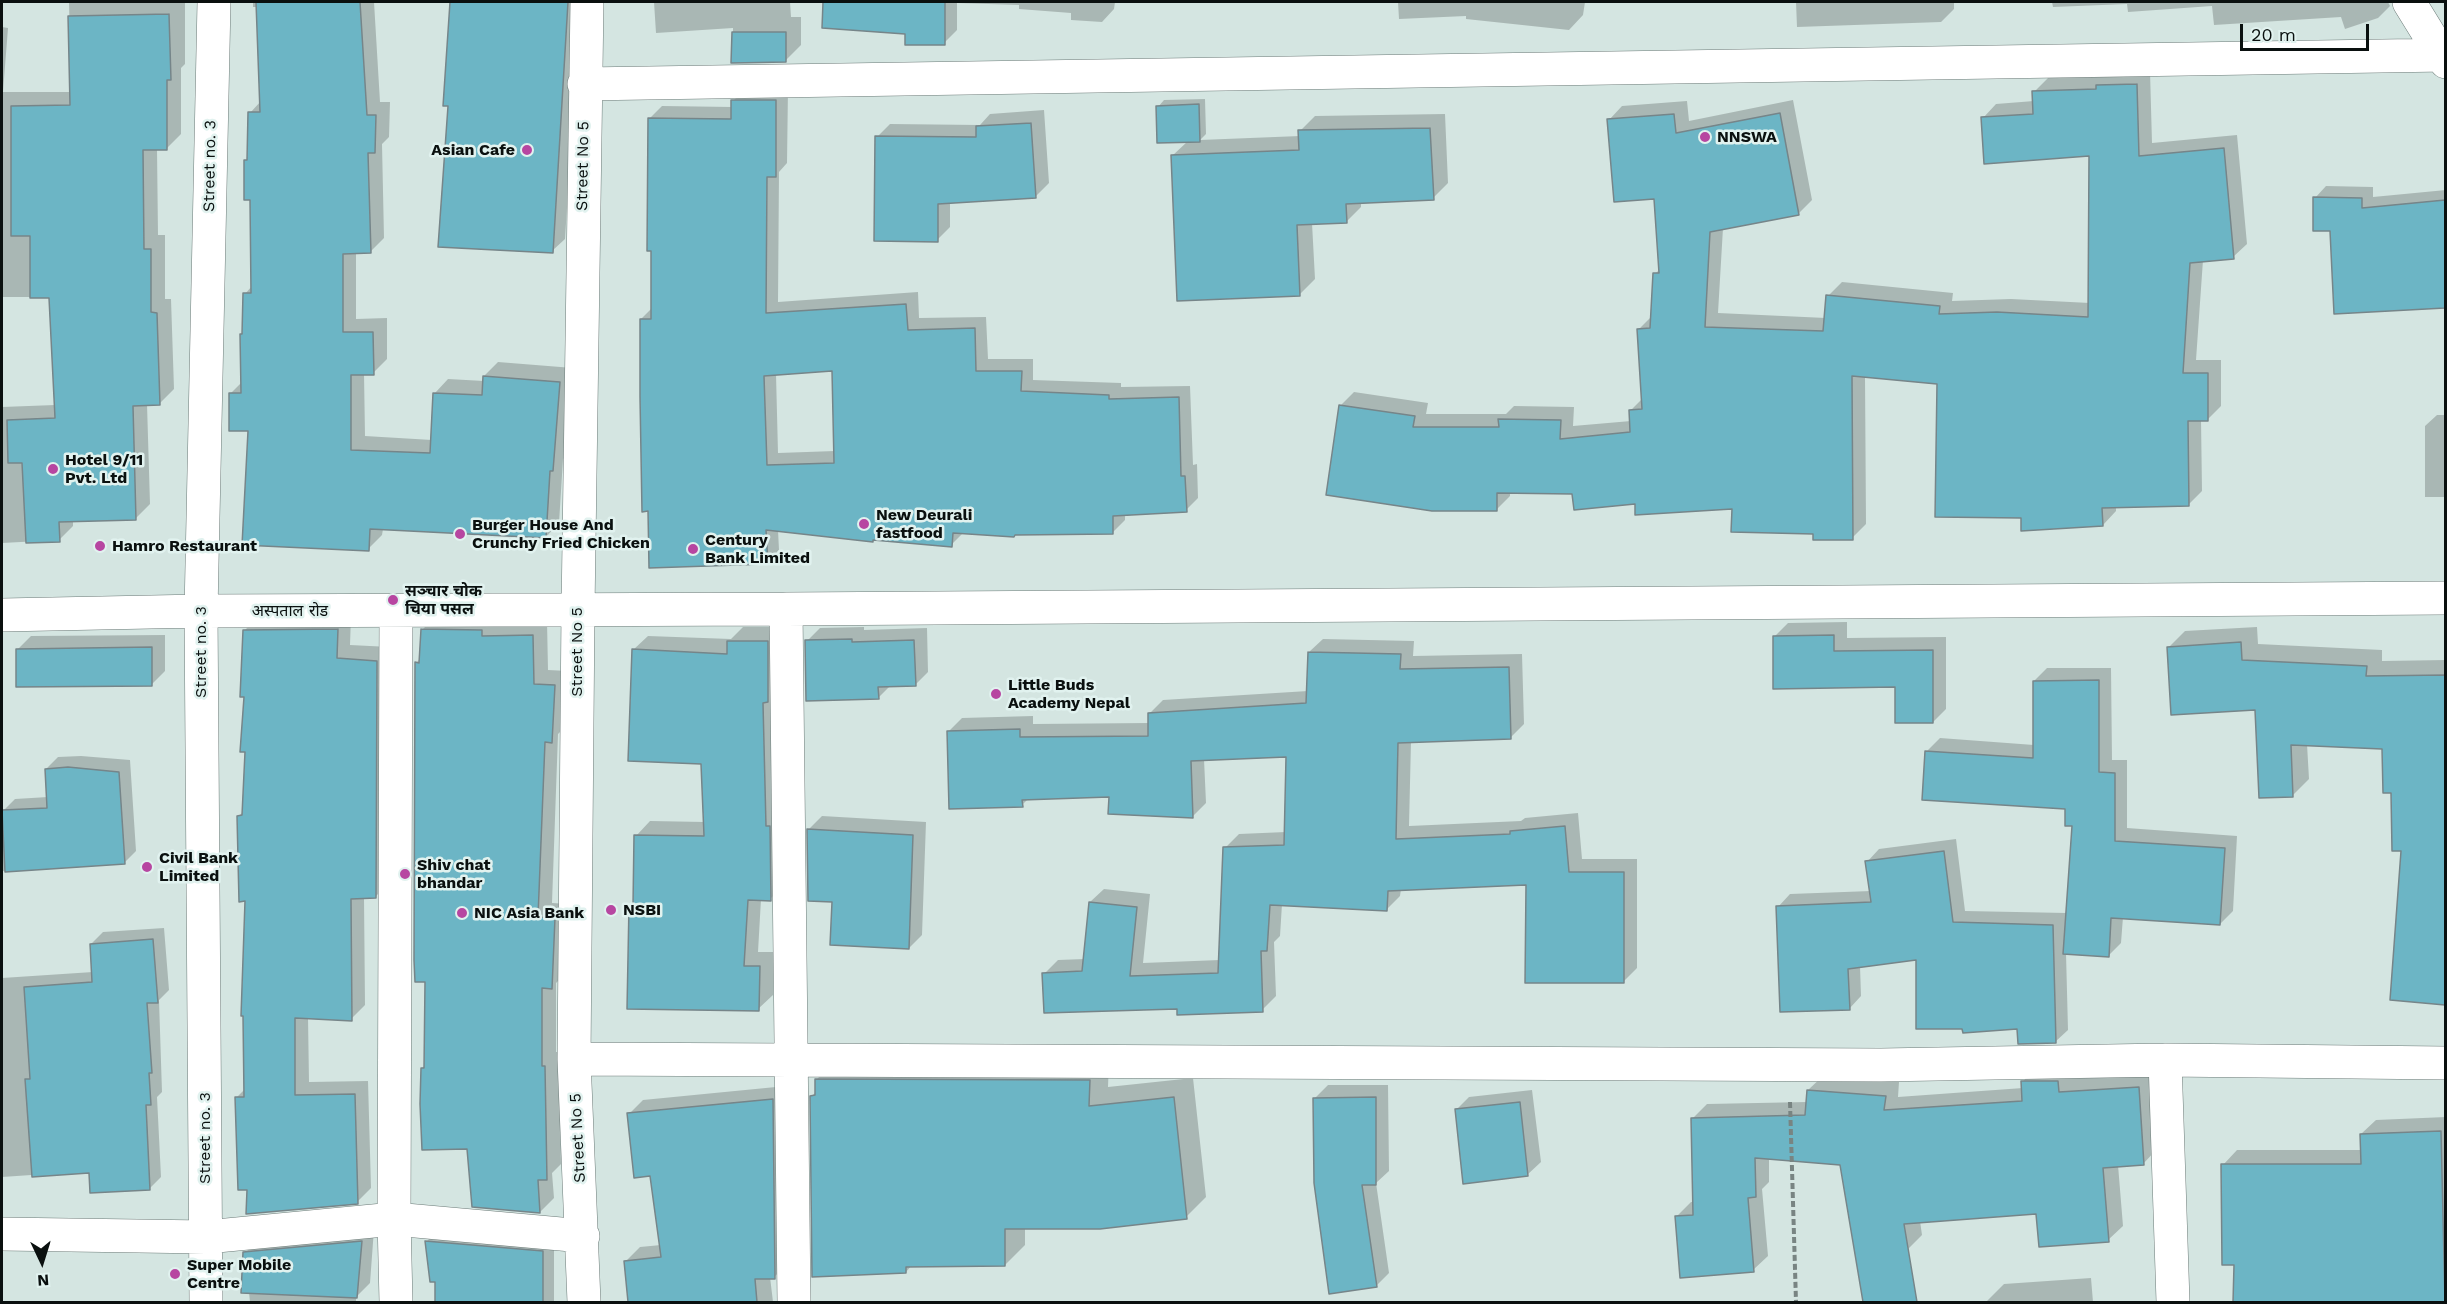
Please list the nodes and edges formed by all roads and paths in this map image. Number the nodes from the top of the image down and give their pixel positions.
1 (214, 2) edge
2 (587, 2) edge
3 (2409, 2) edge
4 (2444, 58) edge
5 (584, 84) junction
6 (2445, 598) edge
7 (786, 609) junction
8 (578, 610) junction
9 (201, 611) junction
10 (396, 611) junction
11 (2, 615) edge
12 (574, 1059) junction
13 (792, 1060) junction
14 (2164, 1060) junction
15 (2445, 1063) edge
16 (1789, 1065) junction
17 (394, 1219) junction
18 (2, 1234) edge
19 (583, 1236) junction
20 (206, 1237) junction
21 (206, 1302) edge
22 (396, 1302) edge
23 (584, 1302) edge
24 (794, 1302) edge
25 (1796, 1302) edge
26 (2174, 1302) edge

1 - 9 street, Street no. 3
2 - 5 street, Street No 5
3 - 4 street
4 - 5 street
5 - 8 street, Street No 5
6 - 7 street, अस्पताल रोड
7 - 8 street, अस्पताल रोड
7 - 13 street
8 - 10 street, अस्पताल रोड
8 - 12 street, Street No 5
9 - 10 street, अस्पताल रोड
9 - 11 street, अस्पताल रोड
9 - 20 street, Street no. 3
10 - 17 street
12 - 13 street
12 - 19 street, Street No 5
13 - 16 street
13 - 24 street
14 - 15 street
14 - 16 street
14 - 26 street
16 - 25 path
17 - 19 street
17 - 20 street
17 - 22 street
18 - 20 street
19 - 23 street, Street No 5
20 - 21 street, Street no. 3

